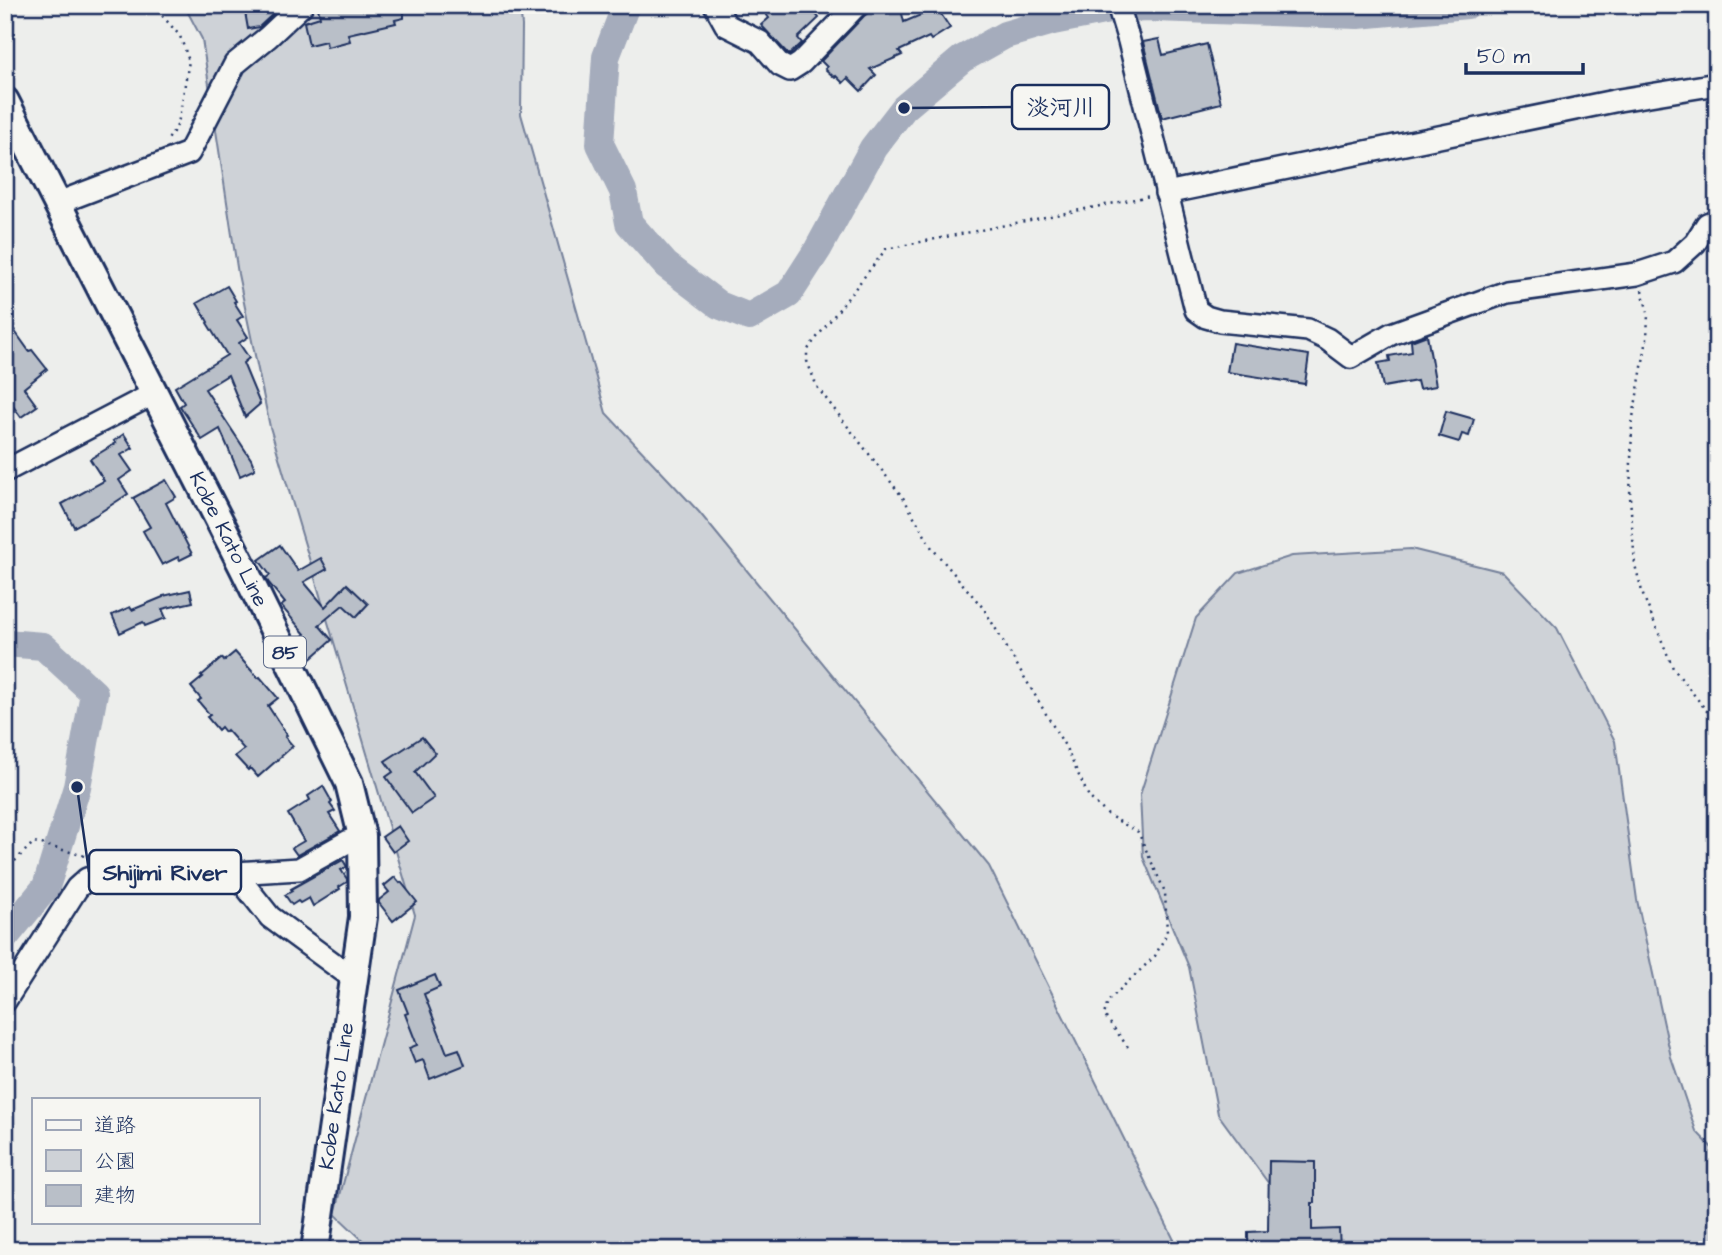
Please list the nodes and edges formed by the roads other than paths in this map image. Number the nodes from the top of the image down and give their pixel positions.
1 (302, 5) edge
2 (715, 5) edge
3 (857, 5) edge
4 (1118, 5) edge
5 (1717, 84) edge
6 (5, 102) edge
7 (1166, 193) junction
8 (58, 203) junction
9 (1717, 219) edge
10 (155, 393) junction
11 (5, 471) edge
12 (362, 836) junction
13 (236, 873) junction
14 (353, 978) junction
15 (5, 1001) edge
16 (315, 1250) edge

1 - 8 street
2 - 3 street
4 - 7 street
5 - 7 street
6 - 8 main road, Kobe Kato Line / 85
7 - 9 street
8 - 10 main road, Kobe Kato Line / 85
10 - 11 street
10 - 12 main road, Kobe Kato Line / 85
12 - 13 street
12 - 14 main road, Kobe Kato Line / 85
13 - 14 street
13 - 15 street
14 - 16 main road, Kobe Kato Line / 85

